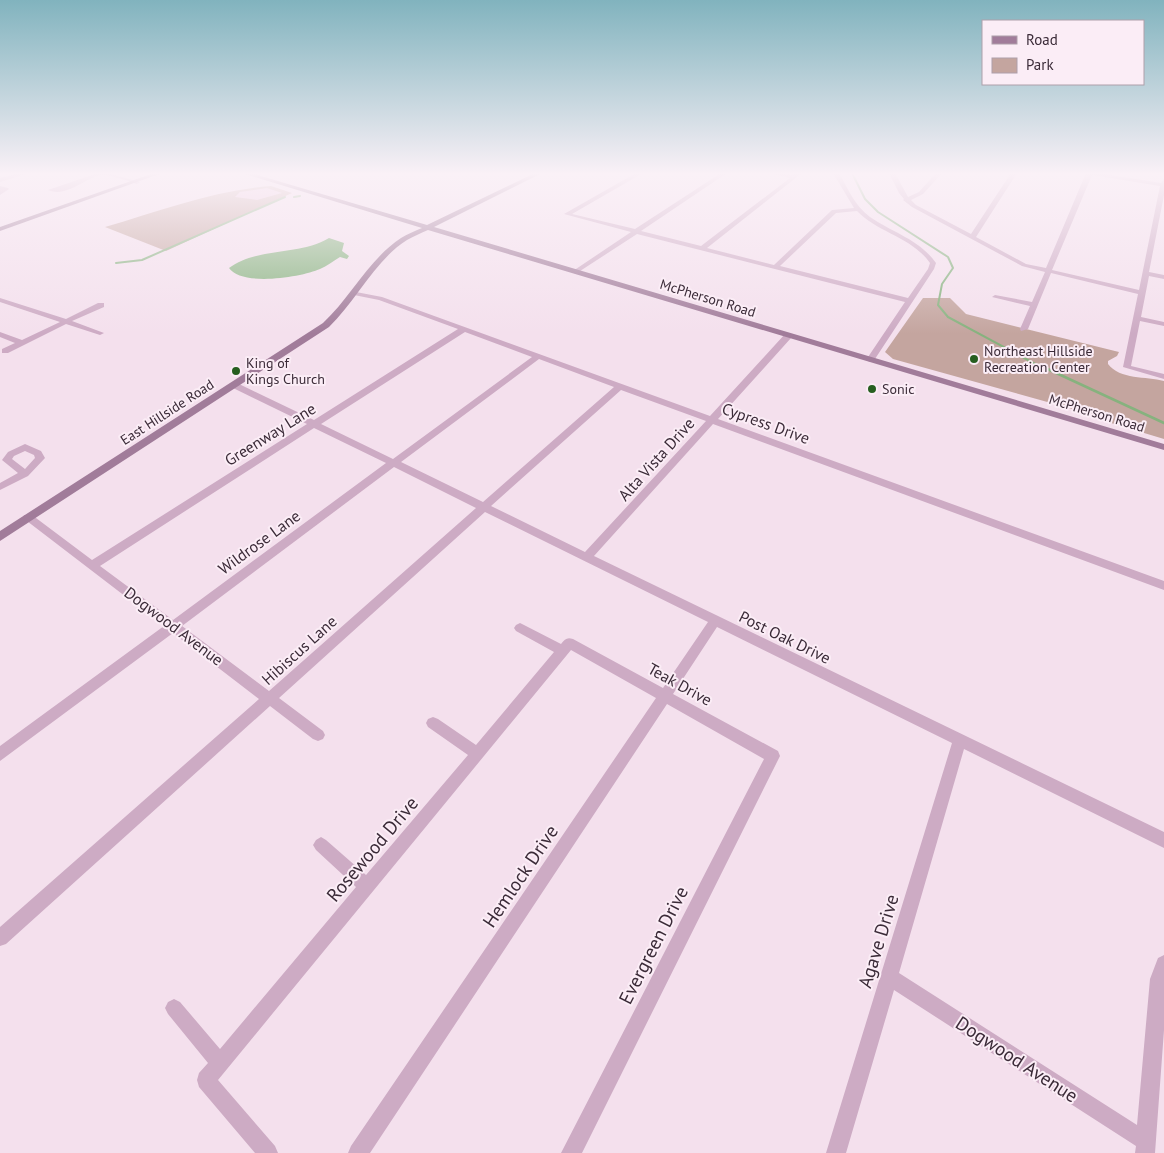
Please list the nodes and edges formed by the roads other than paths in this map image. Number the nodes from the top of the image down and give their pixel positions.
1 (426, 227) joint
2 (619, 227) edge
3 (642, 227) edge
4 (730, 227) edge
5 (817, 227) edge
6 (885, 227) edge
7 (951, 227) edge
8 (979, 227) edge
9 (1067, 227) edge
10 (1158, 227) edge
11 (636, 231) junction
12 (972, 238) junction
13 (703, 248) junction
14 (775, 266) junction
15 (575, 272) junction
16 (1047, 272) junction
17 (1146, 274) junction
18 (1164, 278) edge
19 (1142, 293) junction
20 (356, 294) junction
21 (995, 297) dead end
22 (0, 300) edge
23 (910, 301) junction
24 (101, 305) dead end
25 (1034, 305) junction
26 (1137, 318) junction
27 (66, 322) junction
28 (1164, 324) edge
29 (464, 328) junction
30 (1024, 329) dead end
31 (100, 333) dead end
32 (0, 334) edge
33 (788, 336) junction
34 (22, 343) junction
35 (5, 351) dead end
36 (538, 356) junction
37 (870, 360) junction
38 (1164, 377) edge
39 (234, 385) junction
40 (620, 386) junction
41 (712, 419) junction
42 (313, 424) junction
43 (1164, 447) edge
44 (393, 463) junction
45 (25, 474) dead end
46 (0, 487) edge
47 (484, 508) junction
48 (28, 518) junction
49 (0, 537) edge
50 (586, 558) junction
51 (92, 565) junction
52 (1164, 586) edge
53 (715, 621) junction
54 (174, 625) junction
55 (520, 628) dead end
56 (566, 647) junction
57 (665, 696) junction
58 (269, 698) junction
59 (432, 723) dead end
60 (318, 735) dead end
61 (960, 741) junction
62 (477, 753) junction
63 (0, 754) edge
64 (773, 756) joint
65 (1164, 840) edge
66 (321, 845) dead end
67 (367, 886) junction
68 (0, 938) edge
69 (1164, 964) edge
70 (890, 977) junction
71 (174, 1008) dead end
72 (220, 1063) junction
73 (1145, 1147) edge
74 (268, 1153) edge
75 (358, 1153) edge
76 (571, 1153) edge
77 (836, 1153) edge

1 - 15 main road, McPherson Road
1 - 20 main road, East Hillside Road
2 - 11 street
3 - 11 street
4 - 13 street
5 - 14 street
6 - 23 street
7 - 12 street
8 - 12 street
9 - 16 street
10 - 17 street
11 - 13 street
11 - 15 street
12 - 16 street
13 - 14 street
14 - 23 street
15 - 33 main road, McPherson Road
16 - 19 street
16 - 25 street
17 - 18 street
17 - 19 street
19 - 26 street
20 - 29 street, Cypress Drive
20 - 39 main road, East Hillside Road
21 - 25 street
22 - 27 street
23 - 37 street
24 - 27 street
25 - 30 street
26 - 28 street
26 - 38 street
27 - 31 street
27 - 34 street
29 - 36 street, Cypress Drive
29 - 42 street, Greenway Lane
32 - 34 street
33 - 37 main road, McPherson Road
33 - 41 street, Alta Vista Drive
34 - 35 street
36 - 40 street, Cypress Drive
36 - 44 street, Wildrose Lane
37 - 43 main road, McPherson Road
39 - 42 street, Post Oak Drive
39 - 48 main road, East Hillside Road
40 - 41 street, Cypress Drive
40 - 47 street, Hibiscus Lane
41 - 50 street, Alta Vista Drive
41 - 52 street, Cypress Drive
42 - 44 street, Post Oak Drive
42 - 51 street, Greenway Lane
44 - 47 street, Post Oak Drive
44 - 54 street, Wildrose Lane
45 - 46 street
47 - 50 street, Post Oak Drive
47 - 58 street, Hibiscus Lane
48 - 49 main road, East Hillside Road
48 - 51 street, Dogwood Avenue
50 - 53 street, Post Oak Drive
51 - 54 street, Dogwood Avenue
53 - 57 street, Hemlock Drive
53 - 61 street, Post Oak Drive
54 - 58 street, Dogwood Avenue
54 - 63 street, Wildrose Lane
55 - 56 street, Teak Drive
56 - 57 street, Teak Drive
56 - 62 street, Rosewood Drive
57 - 64 street, Teak Drive
57 - 75 street, Hemlock Drive
58 - 60 street, Dogwood Avenue
58 - 68 street, Hibiscus Lane
59 - 62 street
61 - 65 street, Post Oak Drive
61 - 70 street, Agave Drive
62 - 67 street, Rosewood Drive
64 - 76 street, Evergreen Drive
66 - 67 street
67 - 72 street, Rosewood Drive
69 - 73 street
70 - 73 street, Dogwood Avenue
70 - 77 street, Agave Drive
71 - 72 street
72 - 74 street, Rosewood Drive

